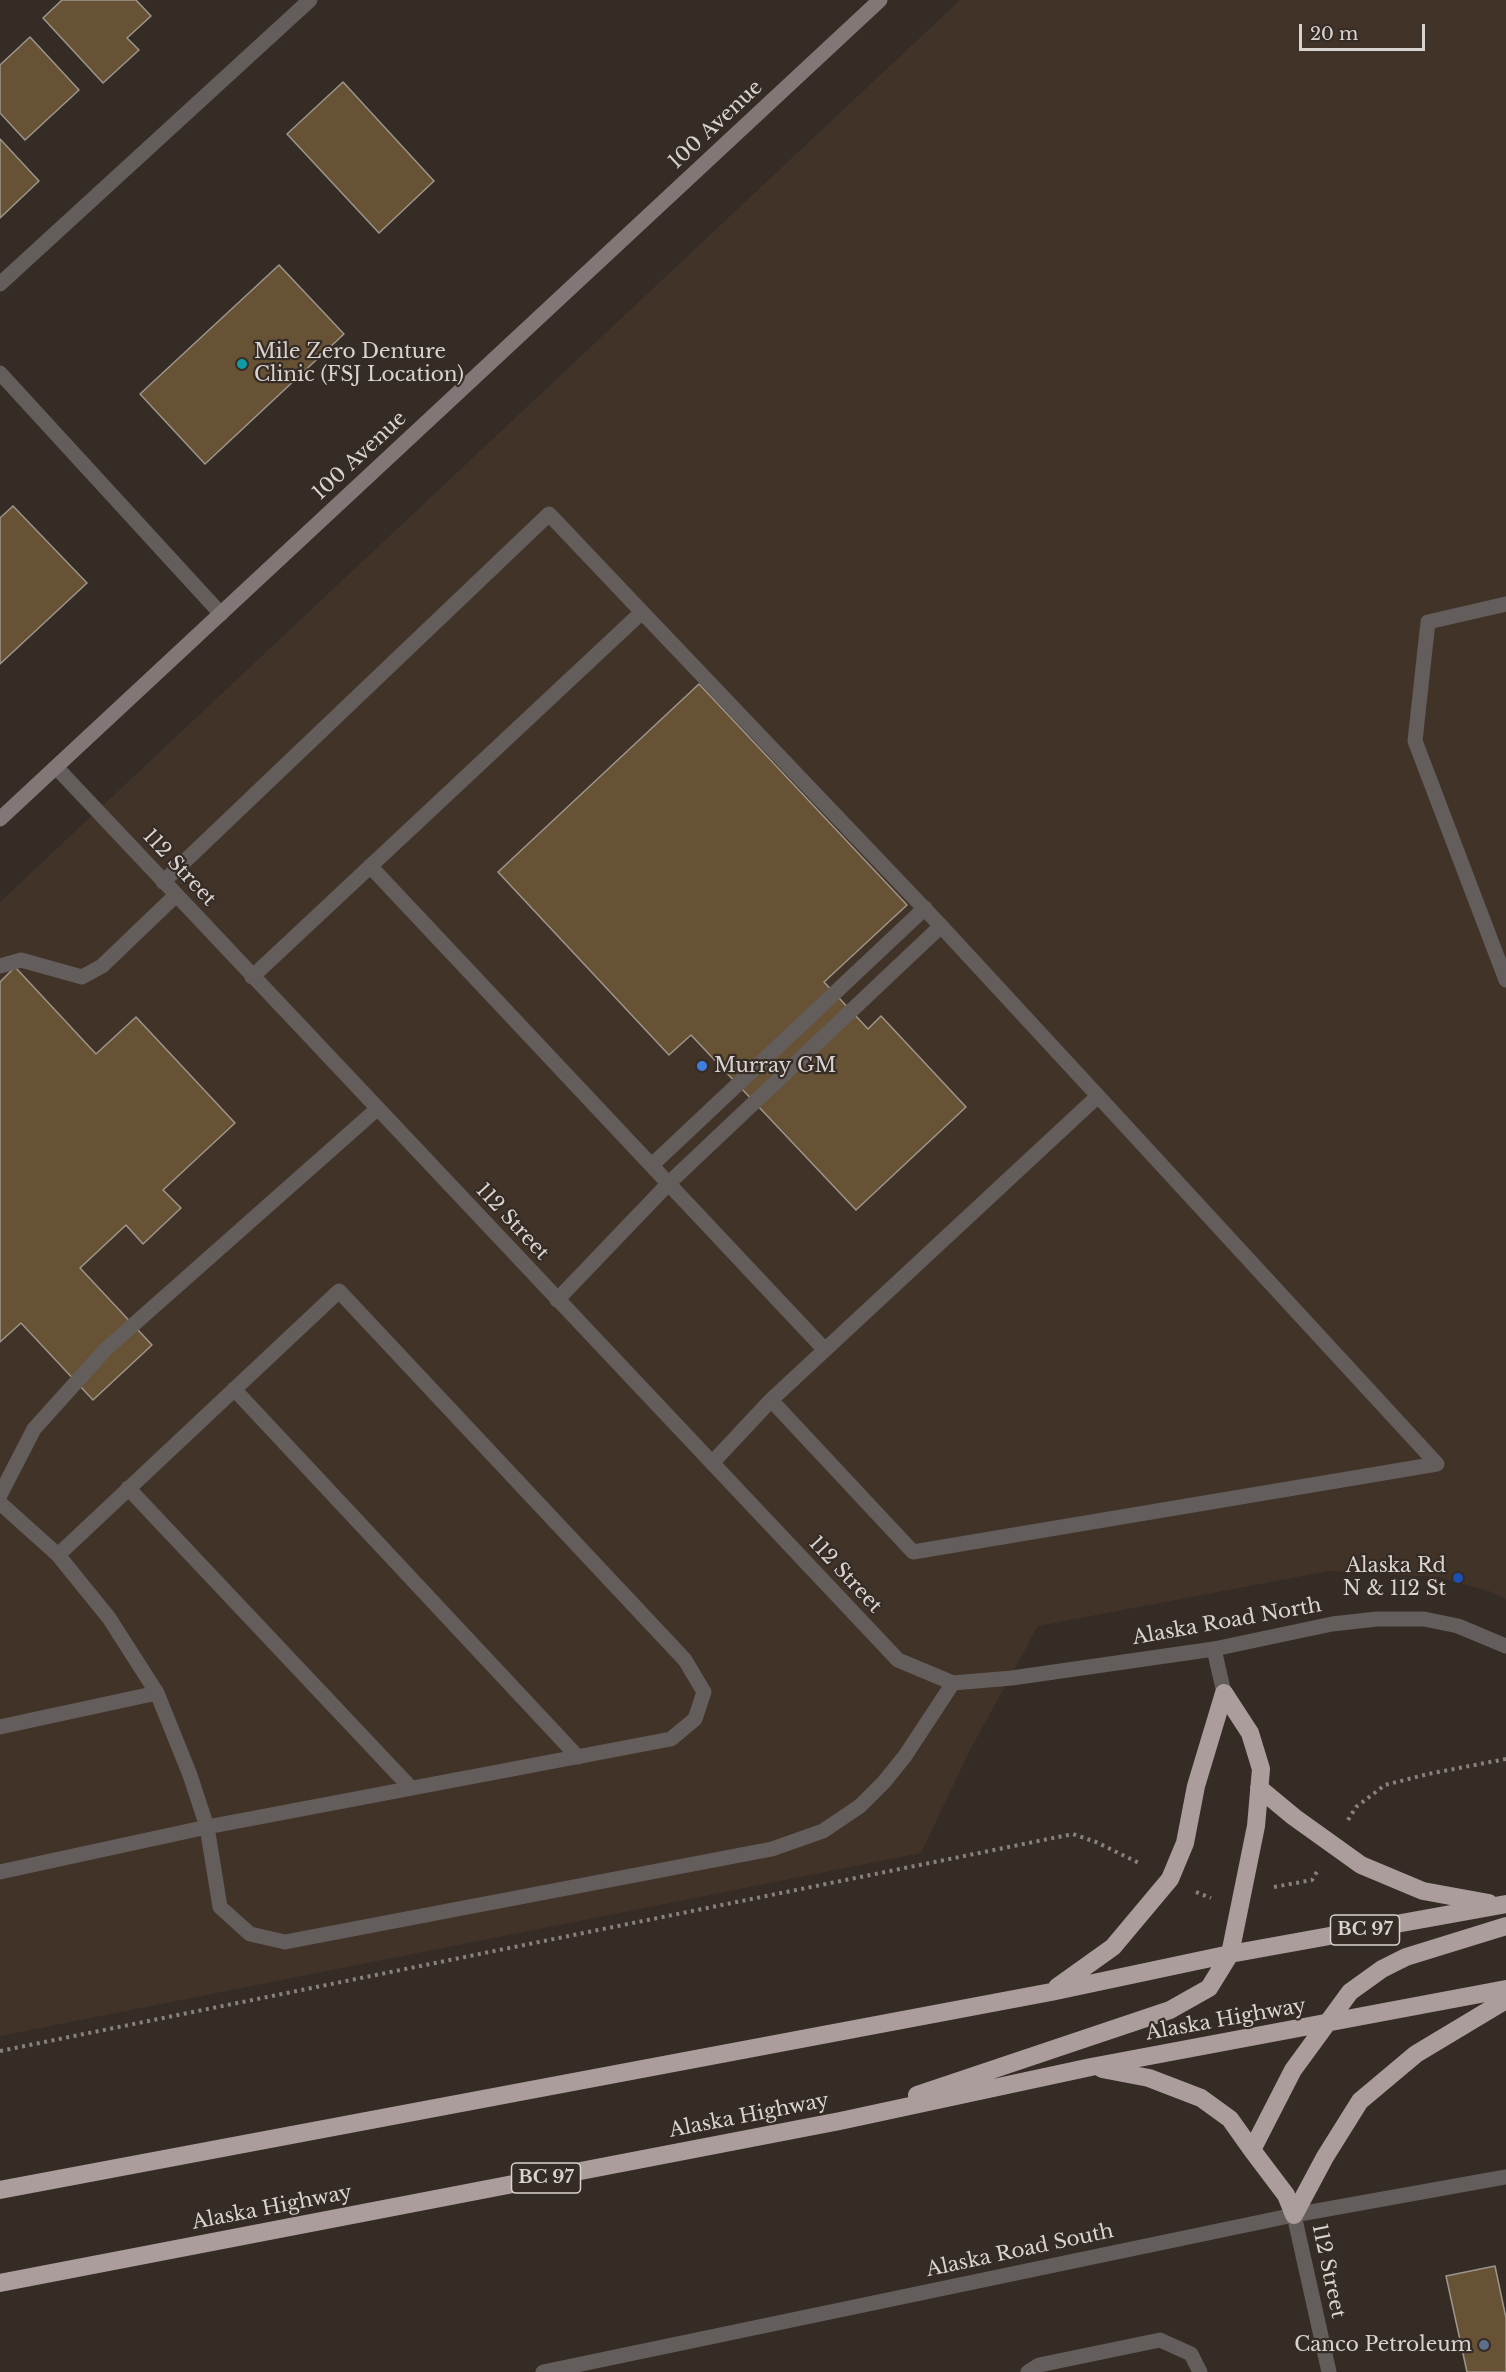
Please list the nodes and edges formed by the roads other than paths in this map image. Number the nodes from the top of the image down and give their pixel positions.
1 (310, 0) edge
2 (880, 0) edge
3 (0, 284) edge
4 (0, 374) edge
5 (1506, 604) edge
6 (642, 612) junction
7 (221, 614) junction
8 (56, 767) junction
9 (0, 819) edge
10 (370, 866) junction
11 (163, 882) junction
12 (176, 896) junction
13 (925, 908) junction
14 (942, 926) junction
15 (0, 966) edge
16 (252, 977) junction
17 (1506, 980) edge
18 (1098, 1096) junction
19 (376, 1109) junction
20 (652, 1165) junction
21 (669, 1183) junction
22 (557, 1300) junction
23 (825, 1350) junction
24 (234, 1389) junction
25 (771, 1400) junction
26 (712, 1463) junction
27 (128, 1488) junction
28 (0, 1495) edge
29 (0, 1503) edge
30 (58, 1555) junction
31 (1506, 1646) edge
32 (1214, 1649) junction
33 (952, 1683) junction
34 (157, 1692) junction
35 (1224, 1693) junction
36 (0, 1727) edge
37 (578, 1757) junction
38 (411, 1788) junction
39 (1259, 1788) junction
40 (207, 1827) junction
41 (0, 1872) edge
42 (1503, 1905) edge
43 (1506, 1926) edge
44 (1230, 1954) junction
45 (1506, 1989) edge
46 (1051, 1992) junction
47 (1506, 2000) edge
48 (1328, 2024) junction
49 (1091, 2067) junction
50 (840, 2121) junction
51 (1252, 2150) junction
52 (1506, 2177) edge
53 (0, 2190) edge
54 (1294, 2215) junction
55 (0, 2283) edge
56 (543, 2372) edge
57 (1028, 2372) edge
58 (1200, 2372) edge
59 (1329, 2372) edge

1 - 3 street
2 - 7 main road, 100 Avenue
4 - 7 street
5 - 17 street
6 - 10 street
6 - 11 street
6 - 13 street
7 - 8 main road, 100 Avenue
8 - 9 main road, 100 Avenue
8 - 11 street, 112 Street
10 - 16 street
10 - 20 street
11 - 12 street, 112 Street
12 - 15 street
12 - 16 street, 112 Street
13 - 14 street
13 - 20 street
14 - 18 street
14 - 21 street
16 - 19 street, 112 Street
18 - 23 street
18 - 25 street
19 - 22 street, 112 Street
19 - 28 street
20 - 21 street
21 - 22 street
21 - 23 street
22 - 26 street, 112 Street
23 - 25 street
24 - 27 street
24 - 37 street
24 - 37 street
25 - 26 street
26 - 33 street, 112 Street
27 - 30 street
27 - 38 street
29 - 30 street
30 - 34 street
31 - 32 street, Alaska Road North
32 - 33 street, Alaska Road North
32 - 35 street
33 - 40 street
34 - 36 street
34 - 40 street
35 - 39 highway
35 - 46 highway
37 - 38 street
38 - 40 street
39 - 42 highway
39 - 44 highway
40 - 41 street
42 - 44 highway, BC 97
43 - 48 highway
44 - 46 highway, BC 97
44 - 50 highway
45 - 48 highway, Alaska Highway / BC 97
46 - 53 highway, BC 97
47 - 54 highway
48 - 49 highway, Alaska Highway / BC 97
48 - 51 highway
49 - 50 highway, Alaska Highway / BC 97
49 - 51 highway
50 - 55 highway, Alaska Highway / BC 97
51 - 54 highway
52 - 54 street, Alaska Road South
54 - 56 street, Alaska Road South
54 - 59 street, 112 Street
57 - 58 street

